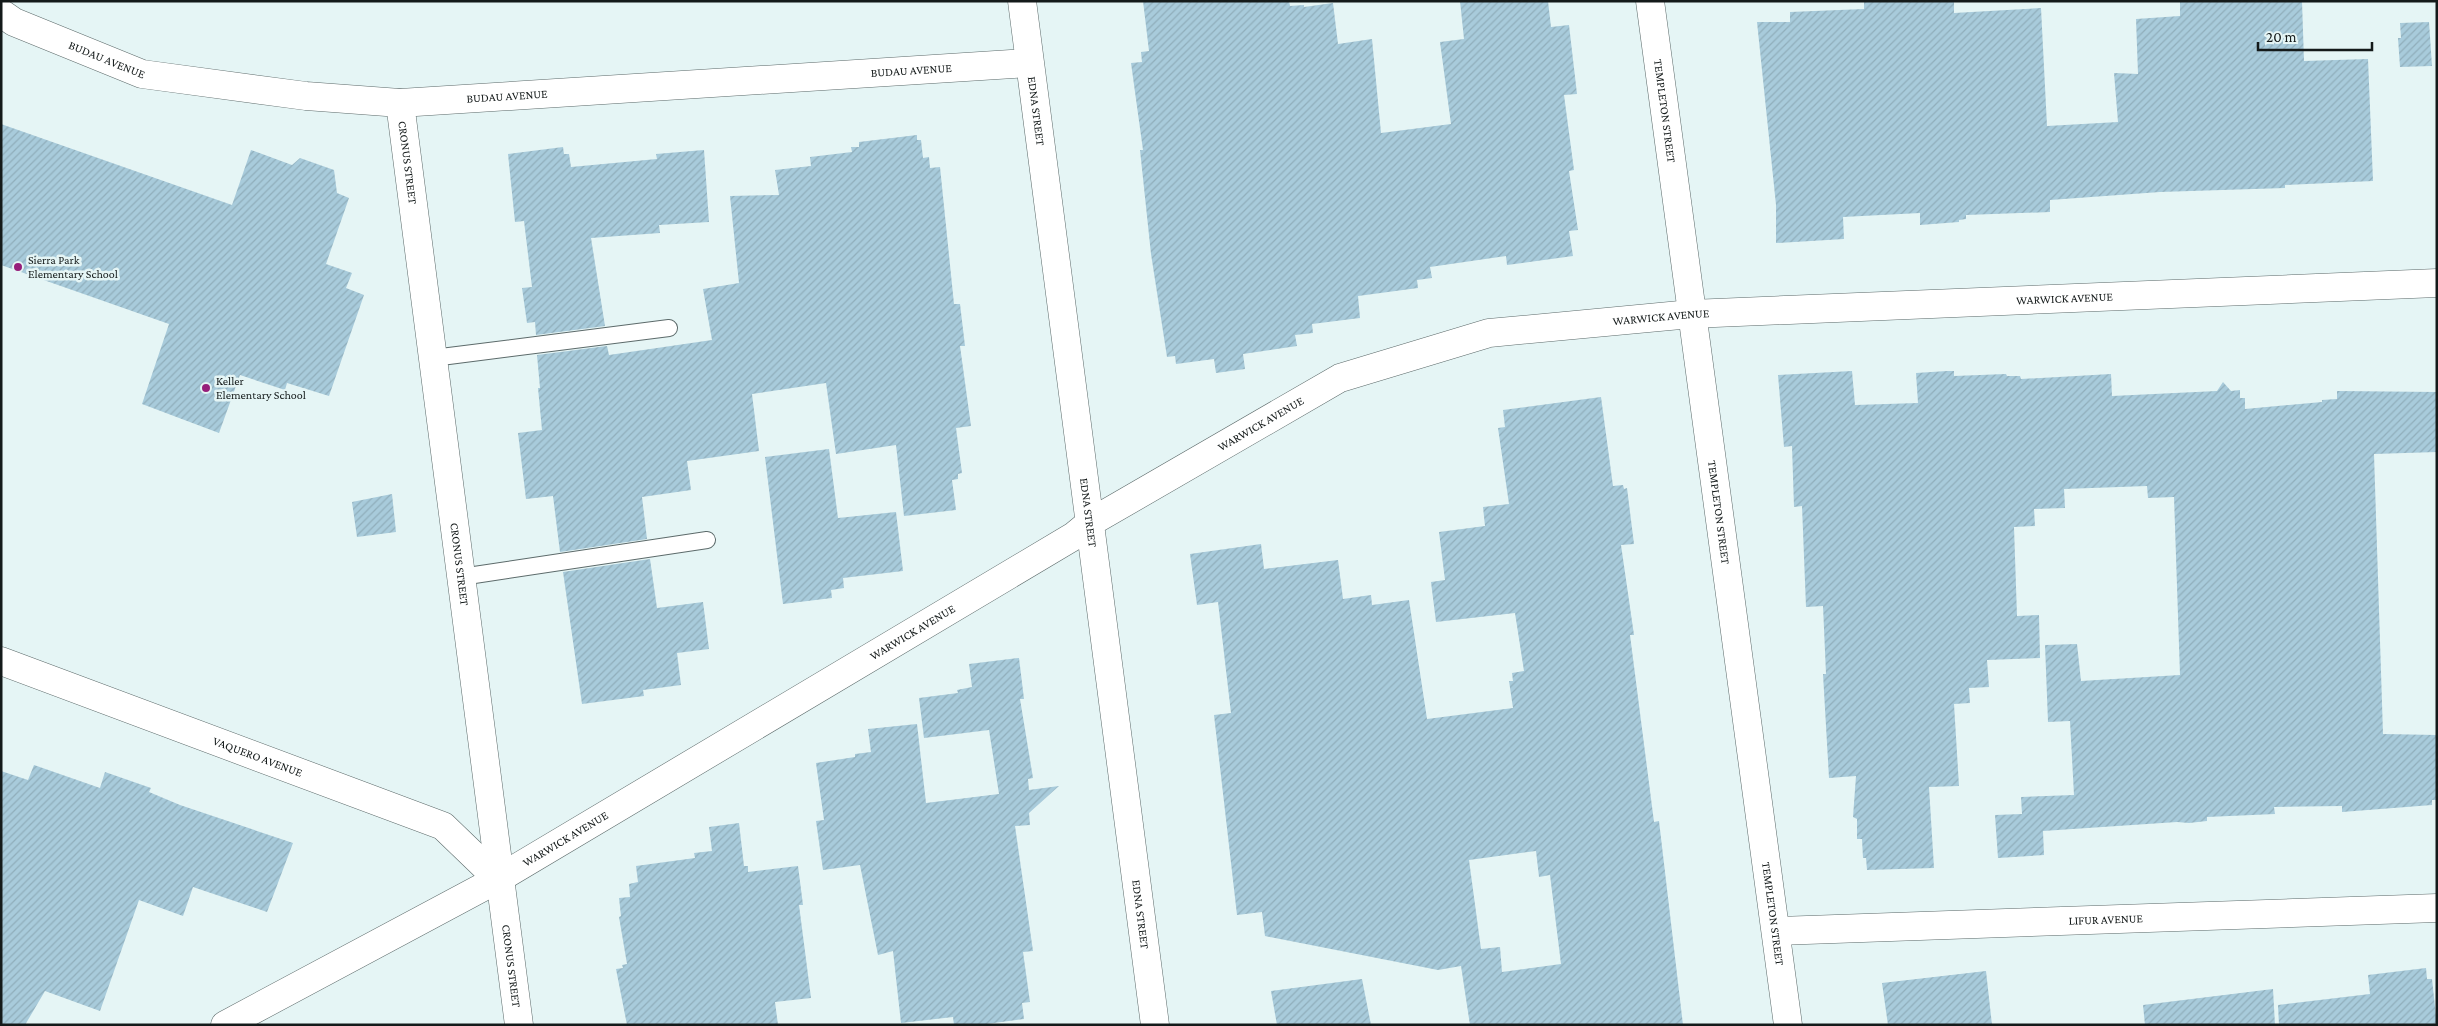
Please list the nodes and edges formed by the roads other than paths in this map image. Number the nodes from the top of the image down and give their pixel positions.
1 (1022, 1) edge
2 (1650, 1) edge
3 (1, 13) edge
4 (1028, 63) junction
5 (400, 103) junction
6 (2437, 283) edge
7 (1691, 314) junction
8 (669, 328) dead end
9 (433, 358) junction
10 (1091, 522) junction
11 (707, 540) dead end
12 (461, 577) junction
13 (1, 661) edge
14 (498, 879) junction
15 (2437, 908) edge
16 (1776, 931) junction
17 (225, 1025) edge
18 (519, 1025) edge
19 (1155, 1025) edge
20 (1788, 1025) edge

1 - 4 street, EDNA STREET
2 - 7 street, TEMPLETON STREET
3 - 5 street, BUDAU AVENUE
4 - 5 street, BUDAU AVENUE
4 - 10 street, EDNA STREET
5 - 9 street, CRONUS STREET
6 - 7 street, WARWICK AVENUE
7 - 10 street, WARWICK AVENUE
7 - 16 street, TEMPLETON STREET
8 - 9 lane
9 - 12 street, CRONUS STREET
10 - 14 street, WARWICK AVENUE
10 - 19 street, EDNA STREET
11 - 12 lane
12 - 14 street, CRONUS STREET
13 - 14 street, VAQUERO AVENUE
14 - 17 street, WARWICK AVENUE
14 - 18 street, CRONUS STREET
15 - 16 street, LIFUR AVENUE
16 - 20 street, TEMPLETON STREET

